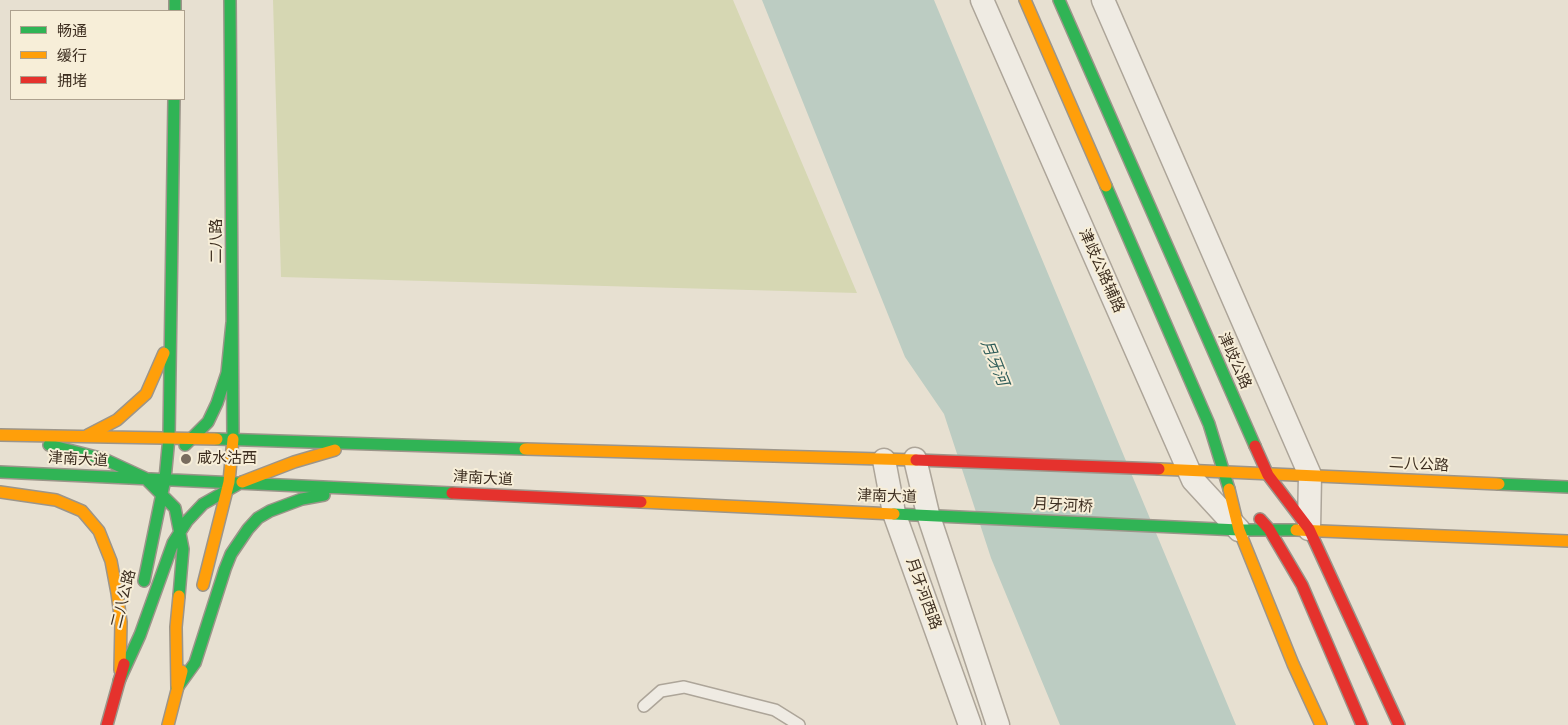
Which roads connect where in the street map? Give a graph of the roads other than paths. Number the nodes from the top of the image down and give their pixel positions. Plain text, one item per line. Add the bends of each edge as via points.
1 (230, 0) edge
2 (982, 0) edge
3 (1025, 0) edge
4 (1059, 0) edge
5 (1103, 0) edge
6 (174, 100) edge
7 (171, 322) junction
8 (232, 323) junction
9 (88, 435) junction
10 (6, 436) edge
11 (169, 437) junction
12 (195, 438) junction
13 (232, 438) junction
14 (372, 443) junction
15 (163, 459) junction
16 (915, 459) junction
17 (884, 460) junction
18 (143, 466) dead end
19 (129, 470) junction
20 (1225, 471) junction
21 (0, 472) edge
22 (1191, 475) junction
23 (1268, 475) junction
24 (1310, 475) junction
25 (102, 476) junction
26 (145, 478) junction
27 (165, 480) junction
28 (241, 482) junction
29 (228, 486) junction
30 (1568, 487) edge
31 (370, 488) junction
32 (0, 492) edge
33 (1230, 492) junction
34 (163, 494) junction
35 (894, 513) junction
36 (928, 514) junction
37 (964, 516) joint
38 (1247, 517) junction
39 (1310, 529) junction
40 (1270, 530) junction
41 (181, 531) junction
42 (1568, 541) edge
43 (201, 594) dead end
44 (189, 641) dead end
45 (119, 681) junction
46 (177, 688) junction
47 (644, 706) dead end
48 (107, 725) edge
49 (168, 725) edge
50 (799, 725) edge
51 (970, 725) edge
52 (998, 725) edge
53 (1321, 725) edge
54 (1362, 725) edge
55 (1399, 725) edge

1 - 8 main road, 二八路
2 - 22 street, 津歧公路辅路
3 - 20 main road via 1209,424
4 - 23 main road, 津歧公路
5 - 24 street
6 - 7 main road
7 - 9 main road via 164,354 146,394 116,420
7 - 11 main road
8 - 12 main road via 226,373 217,403
8 - 13 main road, 二八路
9 - 10 main road, 津南大道
9 - 11 main road, 津南大道
10 - 19 main road via 104,459
11 - 12 main road, 津南大道
11 - 15 main road
12 - 13 main road, 津南大道
12 - 15 main road
13 - 14 main road, 津南大道
13 - 29 main road, 二八路
14 - 17 main road, 津南大道
14 - 28 main road via 320,454
15 - 27 main road
16 - 17 main road, 津南大道
16 - 22 main road, 津南大道 via 1140,467
16 - 36 street, 月牙河西路
17 - 35 street, 月牙河西路
18 - 19 main road
19 - 25 main road
19 - 26 main road
20 - 22 main road
20 - 23 main road
20 - 33 main road
21 - 25 main road, 津南大道
22 - 33 main road
22 - 38 street, 津歧公路辅路
23 - 24 main road, 二八公路
23 - 39 main road, 津歧公路
24 - 30 main road, 二八公路
24 - 39 street
25 - 26 main road, 津南大道
26 - 27 main road, 津南大道
26 - 34 main road
27 - 29 main road, 津南大道
27 - 34 main road, 二八公路
28 - 29 main road, 津南大道
28 - 31 main road, 津南大道
29 - 41 main road via 203,504
29 - 43 main road
31 - 35 main road, 津南大道
31 - 46 main road via 302,499 258,518 231,554 195,662
32 - 45 main road via 56,500 82,511 99,531 111,561 121,622
33 - 38 main road
33 - 38 main road
34 - 41 main road via 175,508
34 - 45 main road, 二八公路
35 - 36 main road, 津南大道
35 - 51 street, 月牙河西路
36 - 37 main road, 津南大道
36 - 52 street, 月牙河西路
37 - 38 main road, 月牙河桥 via 1161,526
38 - 40 main road
38 - 40 main road
38 - 53 main road via 1293,664
39 - 40 main road
39 - 42 main road
39 - 55 main road, 津歧公路
40 - 54 main road via 1302,586
41 - 45 main road via 173,543
41 - 46 main road via 184,549 176,627
44 - 46 main road
45 - 48 main road, 二八公路
46 - 49 main road
47 - 50 lane via 660,691 684,687 775,710

